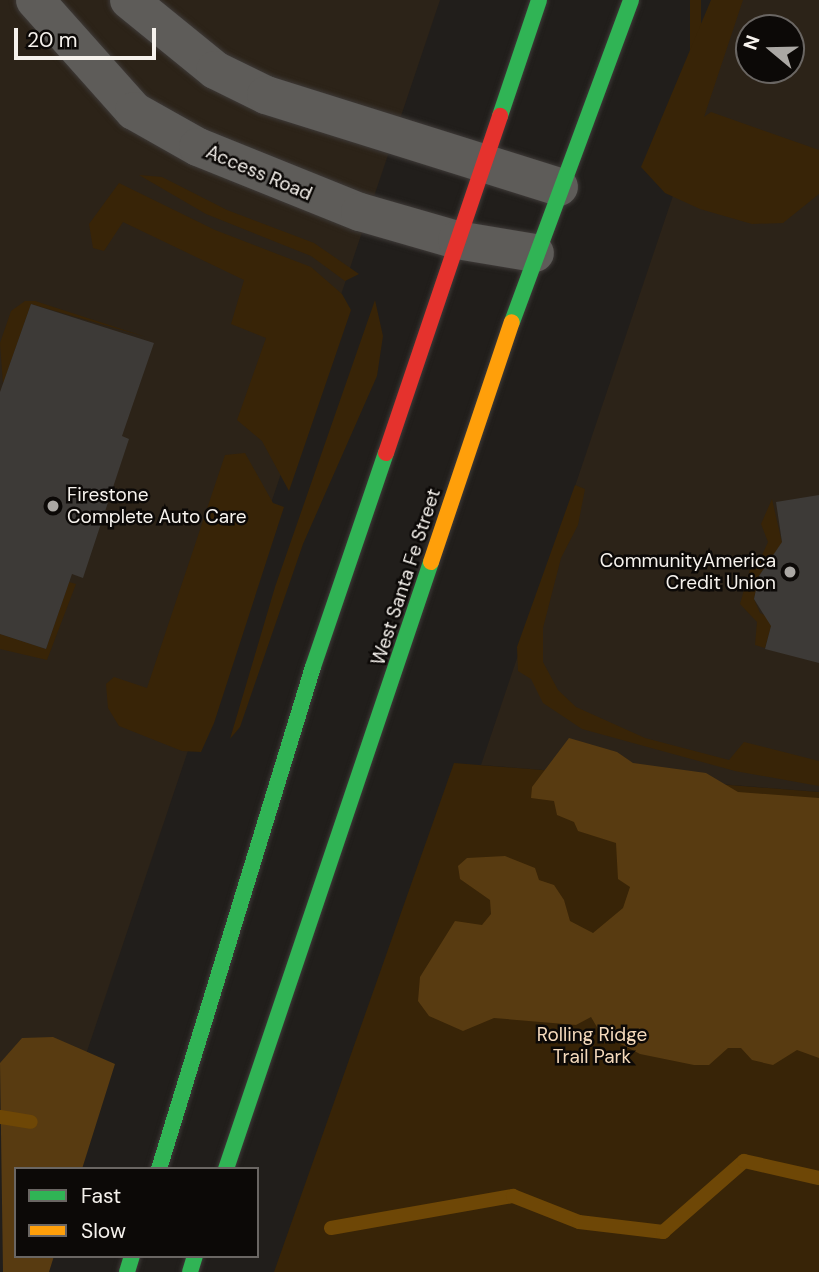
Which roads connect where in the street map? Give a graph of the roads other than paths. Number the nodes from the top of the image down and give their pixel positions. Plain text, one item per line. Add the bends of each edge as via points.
1 (35, 0) edge
2 (130, 0) edge
3 (539, 0) edge
4 (631, 0) edge
5 (484, 162) junction
6 (559, 187) junction
7 (457, 240) junction
8 (535, 253) junction
9 (160, 1167) edge
10 (227, 1167) edge

1 - 7 street, Access Road via 134,110 198,147 290,188
2 - 5 street via 215,70 266,95
3 - 5 street
4 - 6 street, West Santa Fe Street
5 - 6 street
5 - 7 street
6 - 8 street, West Santa Fe Street
7 - 8 street, Access Road
7 - 9 street via 313,667
8 - 10 street, West Santa Fe Street

